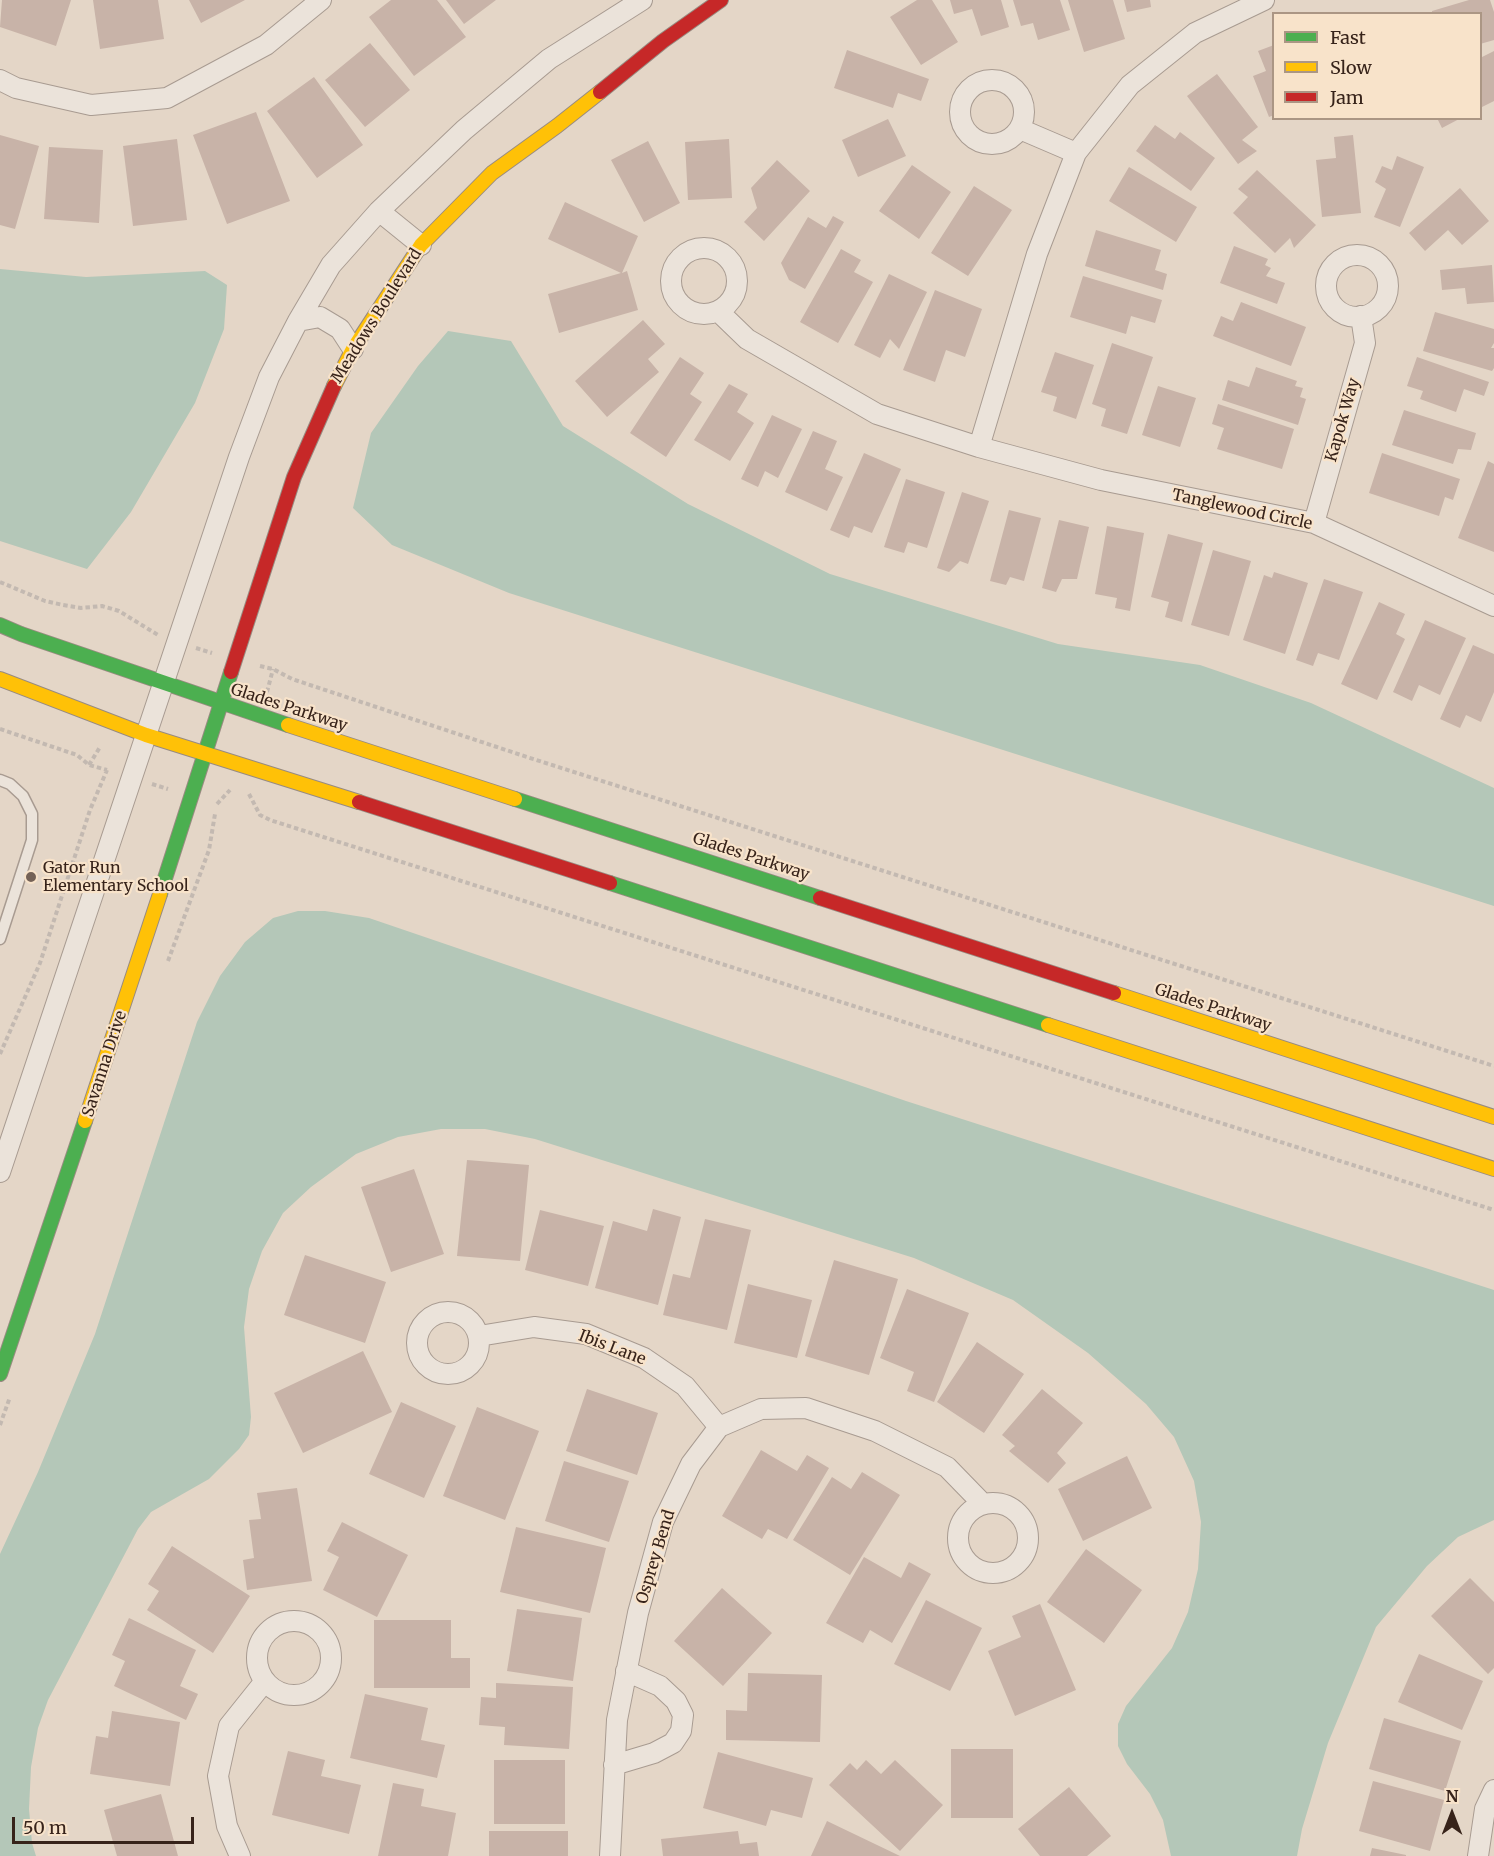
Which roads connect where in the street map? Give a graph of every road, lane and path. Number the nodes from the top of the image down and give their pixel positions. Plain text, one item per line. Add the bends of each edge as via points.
1 (321, 0) edge
2 (642, 0) edge
3 (721, 0) edge
4 (1264, 0) edge
5 (0, 80) edge
6 (1020, 129) dead end
7 (1076, 153) junction
8 (379, 210) junction
9 (421, 245) junction
10 (718, 311) dead end
11 (1361, 316) dead end
12 (298, 321) junction
13 (353, 349) junction
14 (979, 447) junction
15 (1314, 523) junction
16 (0, 582) edge
17 (1494, 606) edge
18 (0, 625) edge
19 (156, 634) dead end
20 (273, 669) dead end
21 (0, 679) edge
22 (163, 683) junction
23 (221, 703) junction
24 (0, 729) edge
25 (146, 735) junction
26 (205, 752) junction
27 (89, 765) dead end
28 (107, 770) dead end
29 (0, 780) edge
30 (240, 787) dead end
31 (245, 789) dead end
32 (217, 805) dead end
33 (0, 939) edge
34 (0, 1054) edge
35 (1494, 1066) edge
36 (1494, 1117) edge
37 (1494, 1169) edge
38 (0, 1172) edge
39 (1494, 1210) edge
40 (479, 1336) dead end
41 (2, 1368) edge
42 (719, 1427) junction
43 (983, 1504) dead end
44 (626, 1671) junction
45 (265, 1681) dead end
46 (614, 1765) junction
47 (1494, 1790) edge
48 (240, 1856) edge
49 (610, 1856) edge
50 (1478, 1856) edge

1 - 5 street via 266,45 167,98 91,105 16,88
2 - 8 street via 549,59 464,130
3 - 9 main road, Meadows Boulevard via 492,173
4 - 7 street via 1195,33 1130,85
6 - 7 street
7 - 14 street via 1037,254
8 - 9 street
8 - 12 street via 331,265
9 - 13 main road, Meadows Boulevard
10 - 14 street, Tanglewood Circle via 747,339 878,414
11 - 15 street, Kapok Way via 1365,343
12 - 13 street via 320,317 340,329
12 - 22 street via 265,387
13 - 23 main road, Meadows Boulevard via 294,477
14 - 15 street, Tanglewood Circle via 1101,480
15 - 17 street, Tanglewood Circle
16 - 19 path via 54,603 119,611
18 - 22 main road, Glades Parkway
20 - 35 path via 292,680 527,757
21 - 25 main road
22 - 23 main road, Glades Parkway
22 - 25 street
23 - 26 main road, Meadows Boulevard
23 - 36 main road, Glades Parkway
24 - 27 path via 77,755
25 - 26 main road
25 - 38 street
26 - 37 main road
26 - 41 main road, Savanna Drive
28 - 34 path via 40,963
29 - 33 lane via 23,796 32,814 32,840
30 - 32 path via 231,789
31 - 39 path via 260,815 270,820
40 - 42 street, Ibis Lane via 534,1327 586,1334 644,1358 686,1386
42 - 43 street, Osprey Bend via 761,1409 806,1408 875,1431 947,1467
42 - 44 street, Osprey Bend via 691,1464 663,1522
44 - 46 street, Osprey Bend via 616,1720
44 - 46 street via 660,1686 676,1701 682,1715 681,1731 673,1743 654,1753
45 - 48 street via 229,1726 218,1776 227,1826
46 - 49 street, Osprey Bend
47 - 50 street via 1485,1809

